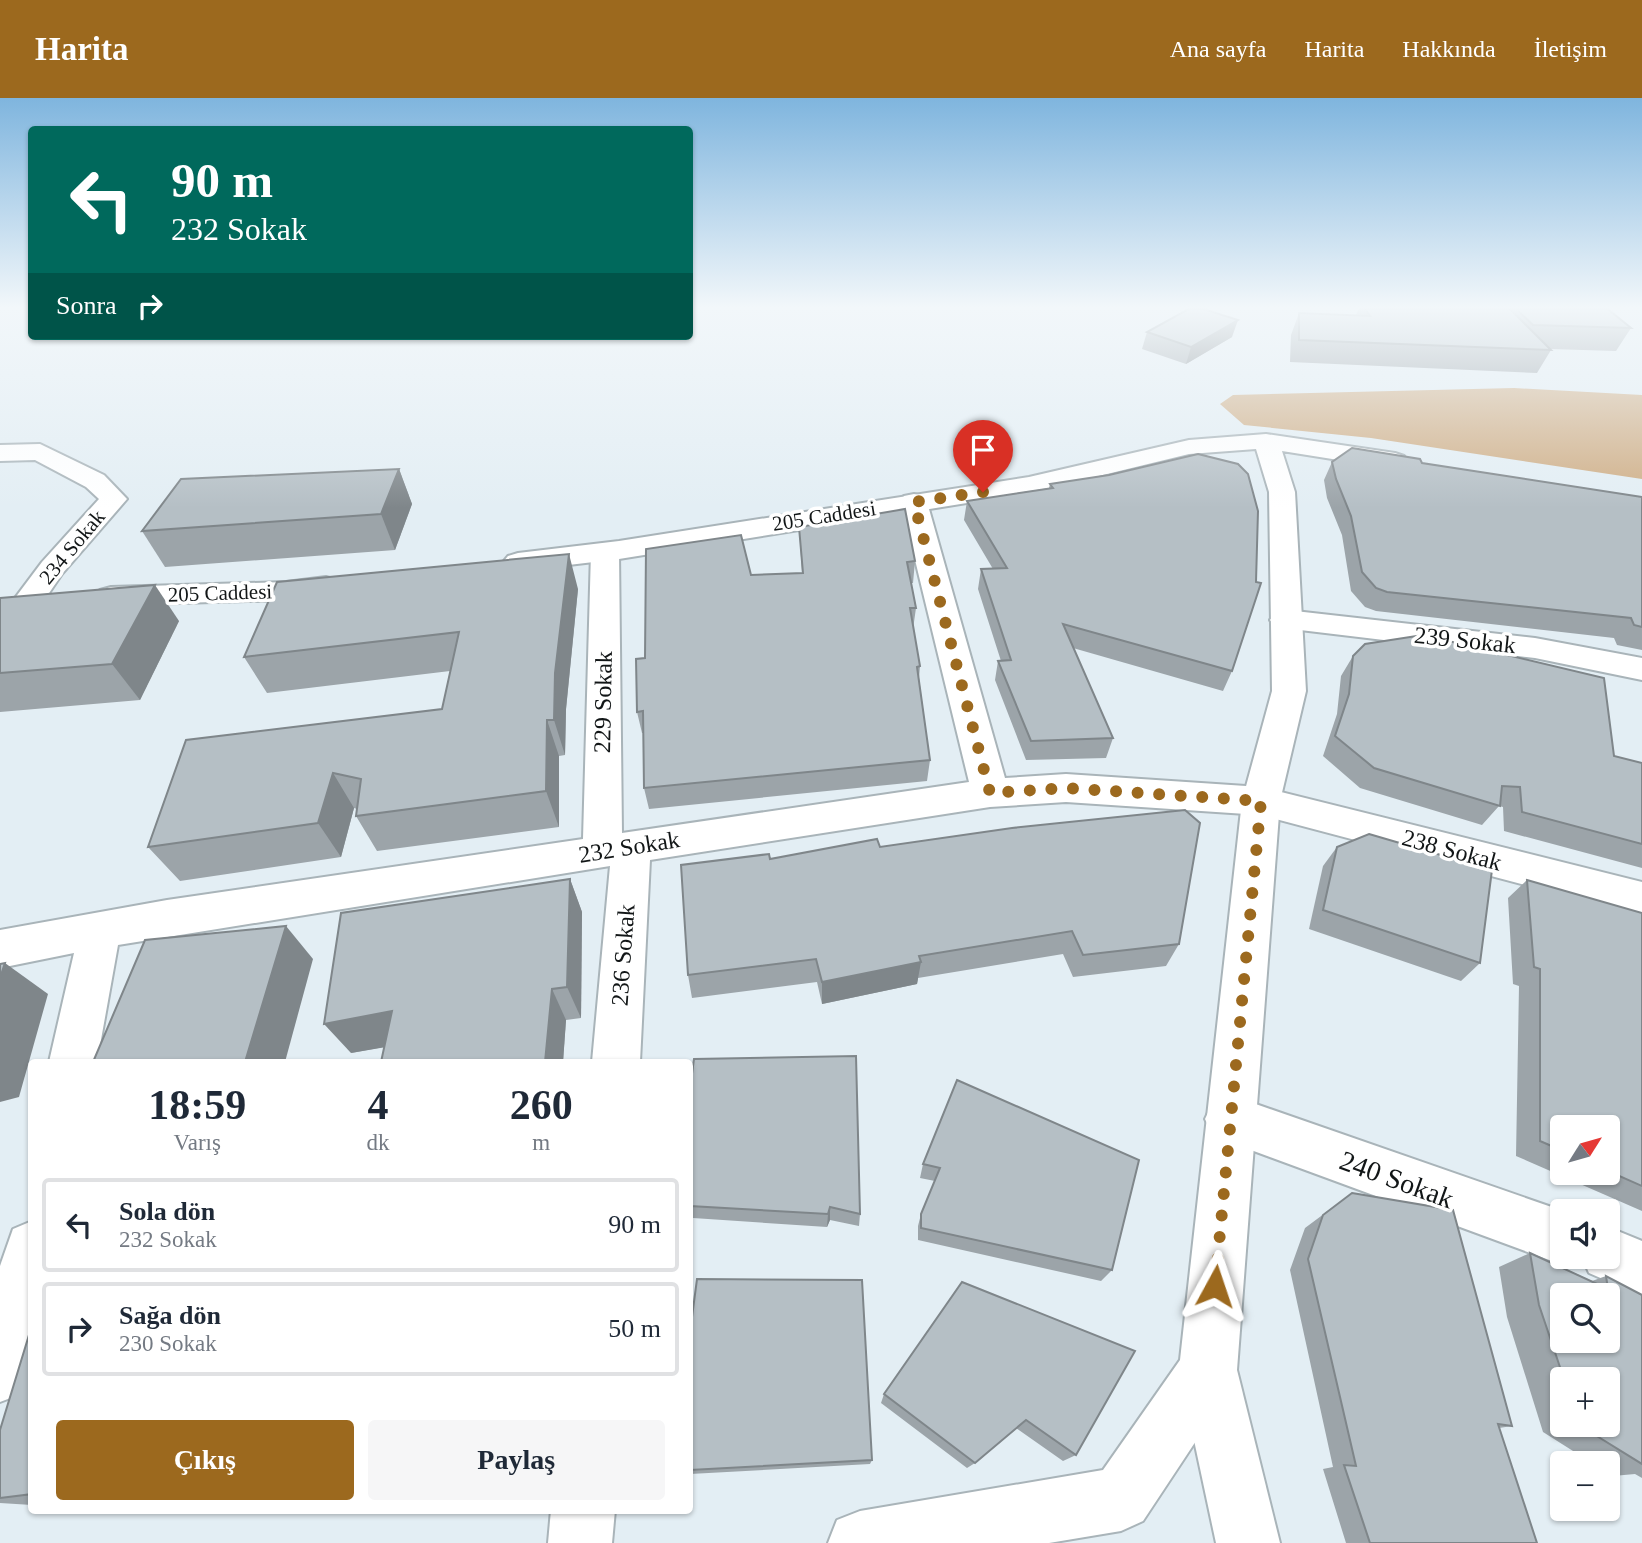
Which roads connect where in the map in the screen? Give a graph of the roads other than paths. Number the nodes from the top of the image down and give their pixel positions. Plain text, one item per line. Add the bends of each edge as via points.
1 (1266, 441) junction
2 (0, 453) edge
3 (1427, 465) edge
4 (914, 502) junction
5 (605, 552) junction
6 (494, 565) edge
7 (355, 582) edge
8 (30, 598) junction
9 (0, 599) edge
10 (1286, 620) junction
11 (1642, 669) edge
12 (990, 793) junction
13 (1261, 801) junction
14 (616, 849) junction
15 (1642, 900) edge
16 (100, 930) junction
17 (0, 949) edge
18 (73, 1059) edge
19 (616, 1059) edge
20 (1230, 1119) junction
21 (1550, 1233) edge
22 (1620, 1259) edge
23 (28, 1264) edge
24 (1642, 1269) edge
25 (1208, 1370) junction
26 (0, 1373) edge
27 (583, 1514) edge
28 (580, 1543) edge
29 (860, 1543) edge
30 (1248, 1543) edge

1 - 3 street, 205 Caddesi
1 - 4 street, 205 Caddesi via 1189,447 1029,485
1 - 10 street via 1282,492
2 - 8 street, 234 Sokak via 40,452 95,481 114,499
4 - 5 street, 205 Caddesi
4 - 12 street
5 - 6 street, 205 Caddesi
5 - 14 street, 229 Sokak
7 - 8 street, 205 Caddesi via 286,591
8 - 9 street, 205 Caddesi
10 - 11 street, 239 Sokak via 1535,648
10 - 13 street via 1289,691
12 - 13 street, 232 Sokak via 1066,788
12 - 14 street, 232 Sokak
13 - 15 street, 238 Sokak
13 - 20 street
14 - 16 street, 232 Sokak
14 - 19 street, 236 Sokak
16 - 17 street, 232 Sokak
16 - 18 street
20 - 21 street, 240 Sokak
20 - 25 street
22 - 24 street
23 - 26 street
25 - 29 street via 1121,1499
25 - 30 street
27 - 28 street

